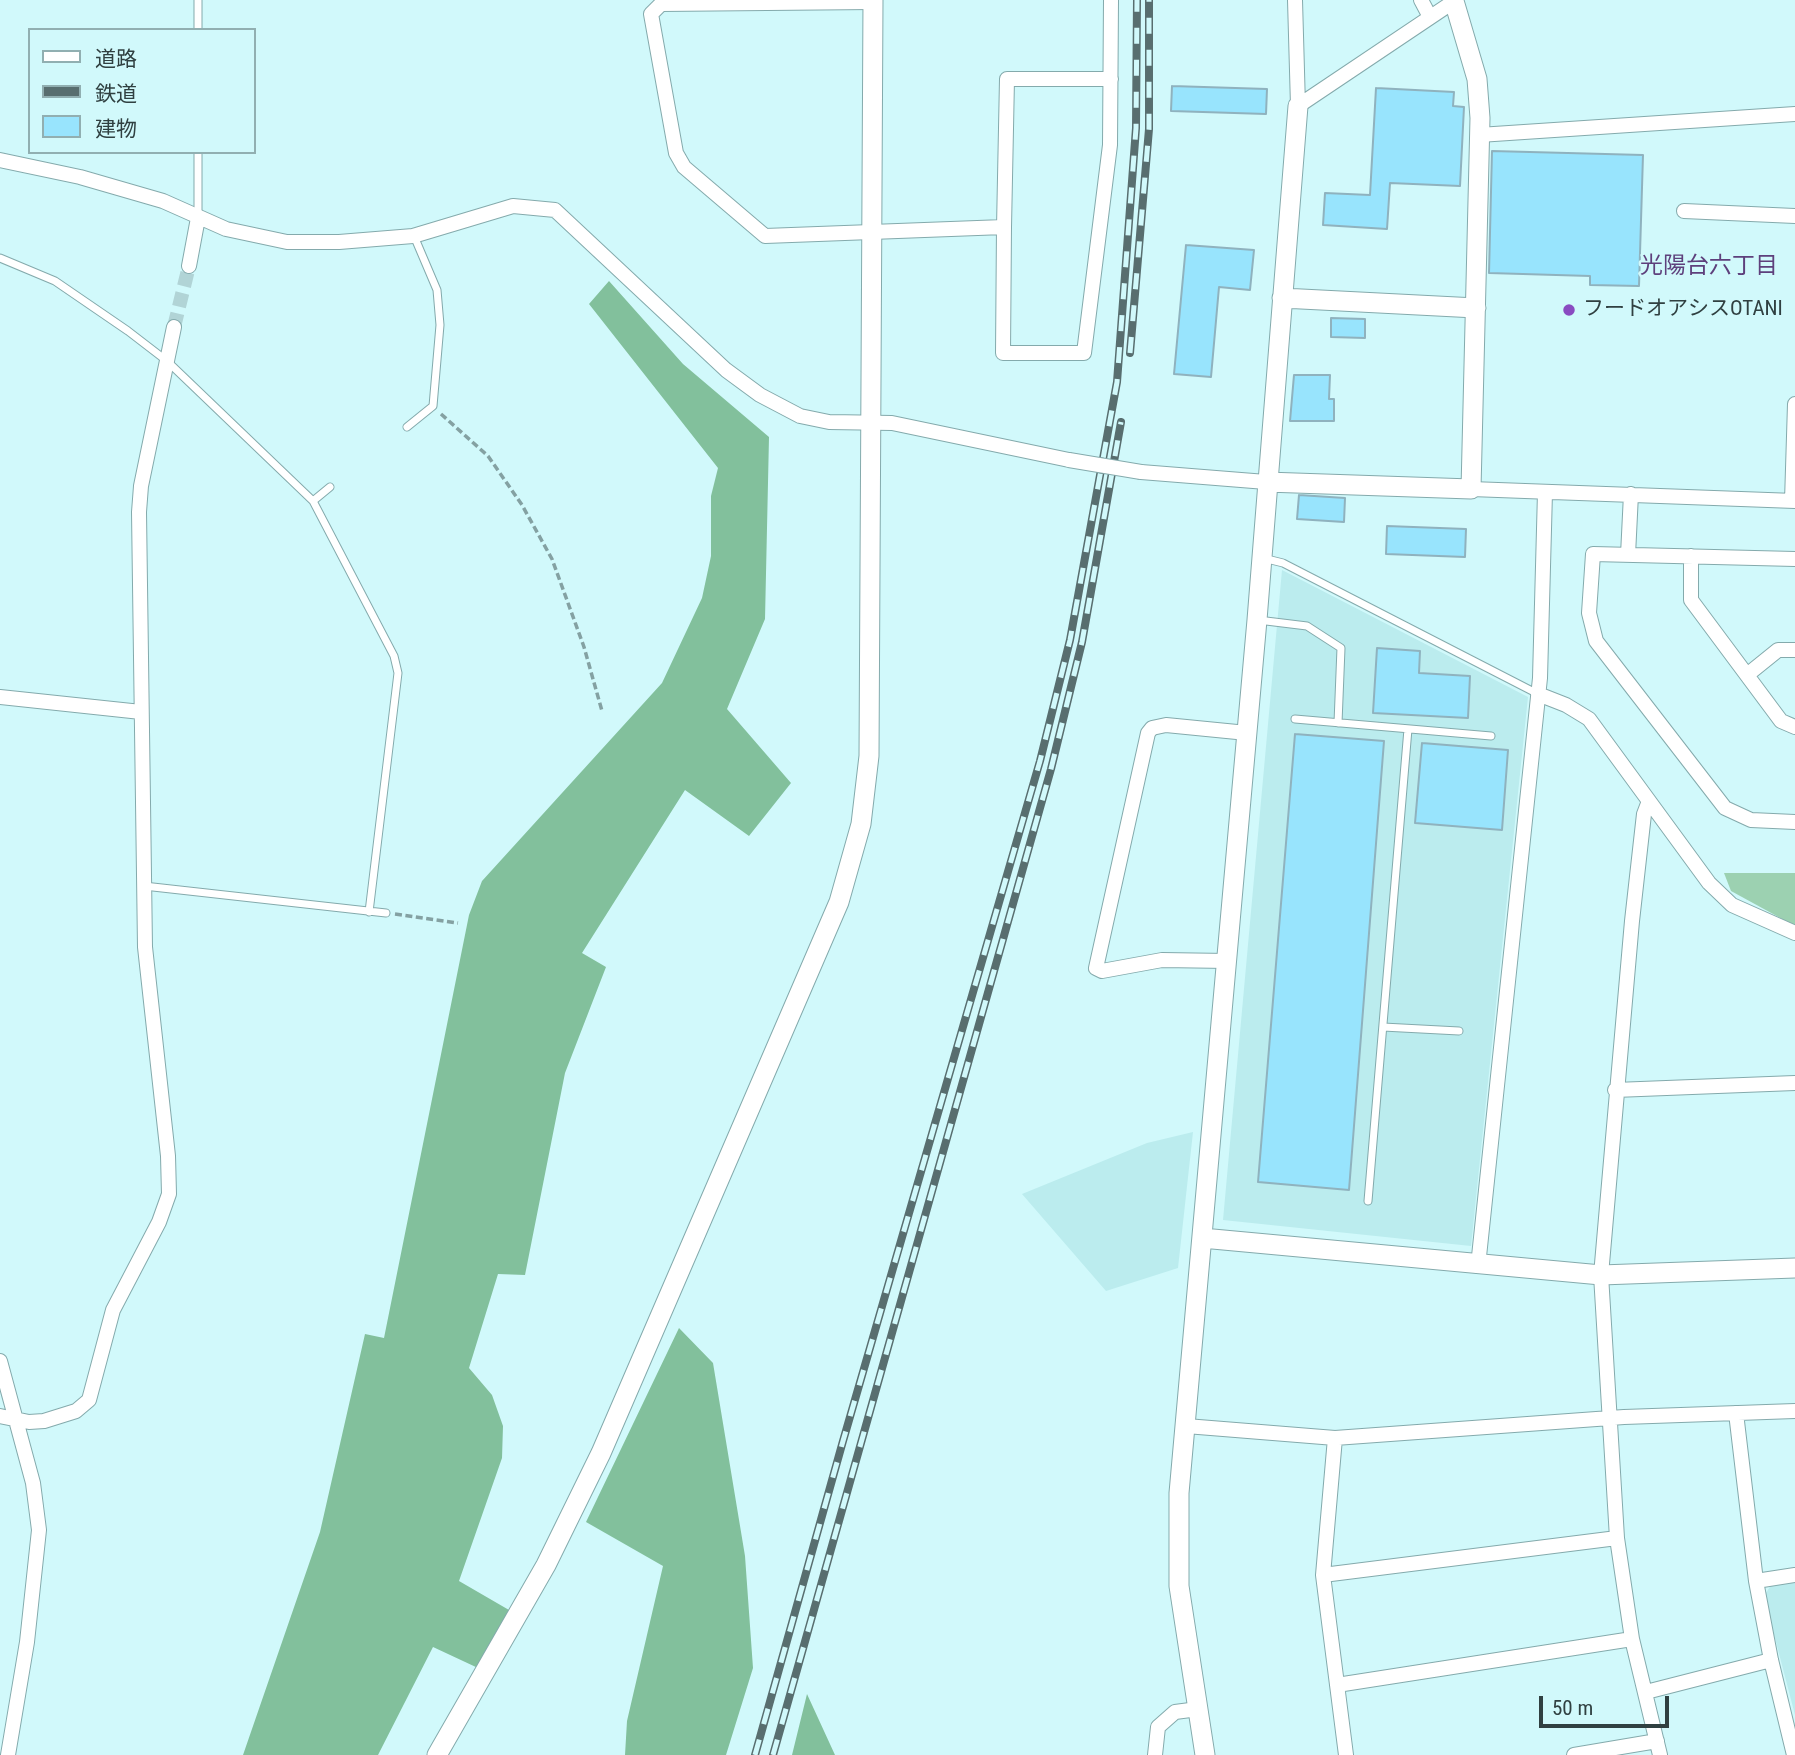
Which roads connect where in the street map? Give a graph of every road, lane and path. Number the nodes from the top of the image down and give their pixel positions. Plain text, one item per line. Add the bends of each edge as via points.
1 (198, 0) edge
2 (1111, 0) edge
3 (1295, 0) edge
4 (1421, 0) edge
5 (873, 1) edge
6 (1455, 1) edge
7 (755, 2) edge
8 (1430, 17) junction
9 (198, 28) edge
10 (1111, 79) junction
11 (1298, 106) junction
12 (1795, 114) edge
13 (1479, 135) junction
14 (198, 154) edge
15 (0, 160) edge
16 (1684, 211) dead end
17 (1795, 216) edge
18 (198, 218) junction
19 (1004, 228) junction
20 (873, 233) junction
21 (413, 236) junction
22 (0, 258) edge
23 (190, 266) tunnel mouth
24 (1282, 298) junction
25 (1476, 308) junction
26 (174, 327) tunnel mouth
27 (167, 361) junction
28 (1795, 404) edge
29 (433, 407) junction
30 (871, 422) junction
31 (407, 427) dead end
32 (1266, 482) junction
33 (330, 487) dead end
34 (1471, 489) junction
35 (1545, 492) junction
36 (1631, 495) junction
37 (313, 501) junction
38 (1793, 501) edge
39 (1628, 555) junction
40 (1692, 556) junction
41 (1260, 557) junction
42 (1795, 559) edge
43 (1257, 620) junction
44 (1795, 650) edge
45 (1747, 676) junction
46 (1538, 694) junction
47 (0, 697) edge
48 (602, 711) dead end
49 (141, 712) junction
50 (1295, 719) dead end
51 (1338, 723) junction
52 (1795, 727) edge
53 (1408, 729) junction
54 (1247, 733) junction
55 (1491, 736) dead end
56 (1649, 801) junction
57 (1795, 822) edge
58 (143, 886) junction
59 (369, 912) junction
60 (386, 913) joint
61 (458, 923) dead end
62 (1795, 933) edge
63 (1228, 961) junction
64 (1383, 1027) junction
65 (1459, 1031) dead end
66 (1795, 1083) edge
67 (1615, 1090) junction
68 (1368, 1201) dead end
69 (1202, 1238) junction
70 (1478, 1266) junction
71 (1795, 1268) edge
72 (1601, 1275) junction
73 (0, 1361) edge
74 (1795, 1411) edge
75 (1736, 1413) junction
76 (0, 1416) edge
77 (16, 1418) junction
78 (1608, 1419) junction
79 (1186, 1426) junction
80 (1335, 1438) junction
81 (1617, 1538) junction
82 (1323, 1575) junction
83 (1795, 1575) edge
84 (1756, 1581) junction
85 (1632, 1639) junction
86 (1771, 1660) junction
87 (1337, 1685) junction
88 (1646, 1692) junction
89 (1198, 1709) junction
90 (1794, 1747) edge
91 (1659, 1748) edge
92 (8, 1755) edge
93 (437, 1755) edge
94 (1156, 1755) edge
95 (1205, 1755) edge
96 (1346, 1755) edge
97 (1574, 1755) edge

1 - 9 lane
2 - 10 street
3 - 11 street
4 - 8 street
5 - 7 street
5 - 20 street
6 - 8 street
6 - 13 street via 1477,79
7 - 20 street via 662,4 651,14 676,153 684,167 765,236
8 - 11 street
10 - 19 street via 1007,79
10 - 19 street via 1110,145 1084,353 1003,353
11 - 24 street
12 - 13 street
13 - 25 street
14 - 18 lane
15 - 18 street via 80,177
16 - 17 street
18 - 21 street via 287,242
18 - 23 street
19 - 20 street
20 - 30 street
21 - 29 lane via 437,290 440,325
21 - 30 street via 513,206 555,210 726,370 760,395 800,416 828,422
22 - 27 lane via 55,281
24 - 25 street
24 - 32 street
25 - 34 street
26 - 27 street
27 - 37 lane
27 - 49 street via 141,486
28 - 38 street
29 - 31 lane
29 - 48 path via 488,456 552,559
30 - 32 street, bridge via 1141,472
30 - 93 street via 869,756 861,824 839,902 601,1453 546,1565
32 - 34 street
32 - 41 street
33 - 37 lane
34 - 35 street
35 - 36 street
35 - 46 street
36 - 38 street
36 - 39 street
37 - 59 lane via 389,644 398,673
39 - 40 street
39 - 57 street via 1593,554 1588,613 1596,641 1724,808 1751,820
40 - 42 street
40 - 45 street via 1691,600
41 - 43 street
41 - 46 lane via 1283,563
43 - 51 lane via 1307,626 1342,648
43 - 54 street
44 - 45 street via 1778,650
45 - 52 street via 1781,721
46 - 56 street via 1589,719
46 - 70 street
47 - 49 street
49 - 58 street
50 - 51 lane
51 - 53 lane
53 - 55 lane
53 - 64 lane
54 - 63 street
54 - 63 street via 1166,725 1148,733 1096,968 1102,971 1162,960
56 - 62 street via 1709,883 1732,905
56 - 67 street
58 - 59 lane
58 - 77 street via 169,1194 113,1310 89,1400 76,1411 44,1421
59 - 60 lane
60 - 61 path
63 - 69 street
64 - 65 lane
64 - 68 lane
66 - 67 street
67 - 72 street
69 - 70 street
69 - 79 street
70 - 72 street
71 - 72 street
72 - 78 street
73 - 77 street
74 - 75 street
75 - 78 street
75 - 84 street
76 - 77 street
77 - 92 street via 33,1483 39,1530
78 - 80 street
78 - 81 street
79 - 80 street
79 - 89 street via 1177,1546
80 - 82 street
81 - 82 street
81 - 85 street
82 - 87 street
83 - 84 street
84 - 86 street
85 - 87 street
85 - 88 street
86 - 88 street
86 - 90 street
87 - 96 street
88 - 91 street
89 - 94 street via 1175,1712 1158,1727
89 - 95 street
91 - 97 street

